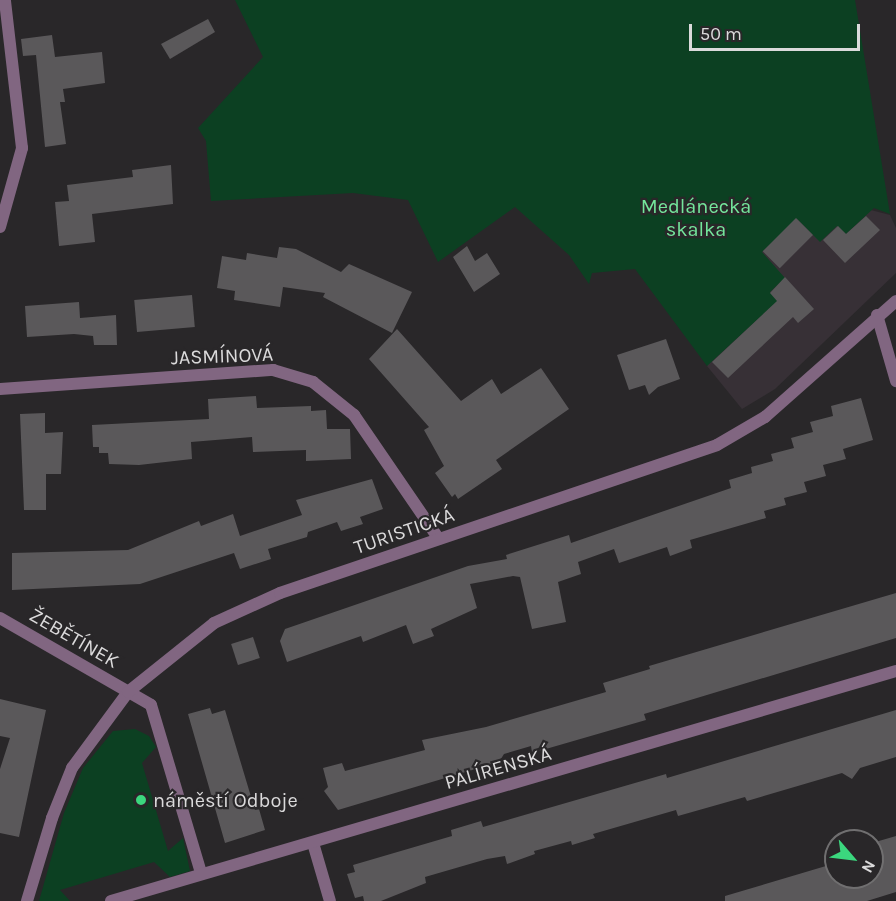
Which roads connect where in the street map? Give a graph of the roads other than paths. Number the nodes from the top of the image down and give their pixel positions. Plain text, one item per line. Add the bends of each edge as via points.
1 (5, 0) edge
2 (0, 227) edge
3 (896, 300) edge
4 (877, 315) junction
5 (896, 381) edge
6 (0, 389) edge
7 (439, 539) junction
8 (0, 618) edge
9 (896, 671) edge
10 (128, 692) junction
11 (313, 843) junction
12 (201, 873) junction
13 (27, 901) edge
14 (111, 901) edge
15 (330, 901) edge

1 - 2 street via 22,148
3 - 4 street, TURISTICKÁ
4 - 5 street
4 - 7 street, TURISTICKÁ via 765,417 717,445
6 - 7 street, JASMÍNOVÁ via 273,370 313,382 354,415
7 - 10 street, TURISTICKÁ via 280,593 214,623
8 - 10 street, ŽEBĚTÍNEK
9 - 11 street, PALÍRENSKÁ
10 - 12 street via 151,705
10 - 13 street, TURISTICKÁ via 72,768
11 - 12 street, PALÍRENSKÁ
11 - 15 street
12 - 14 street, PALÍRENSKÁ

